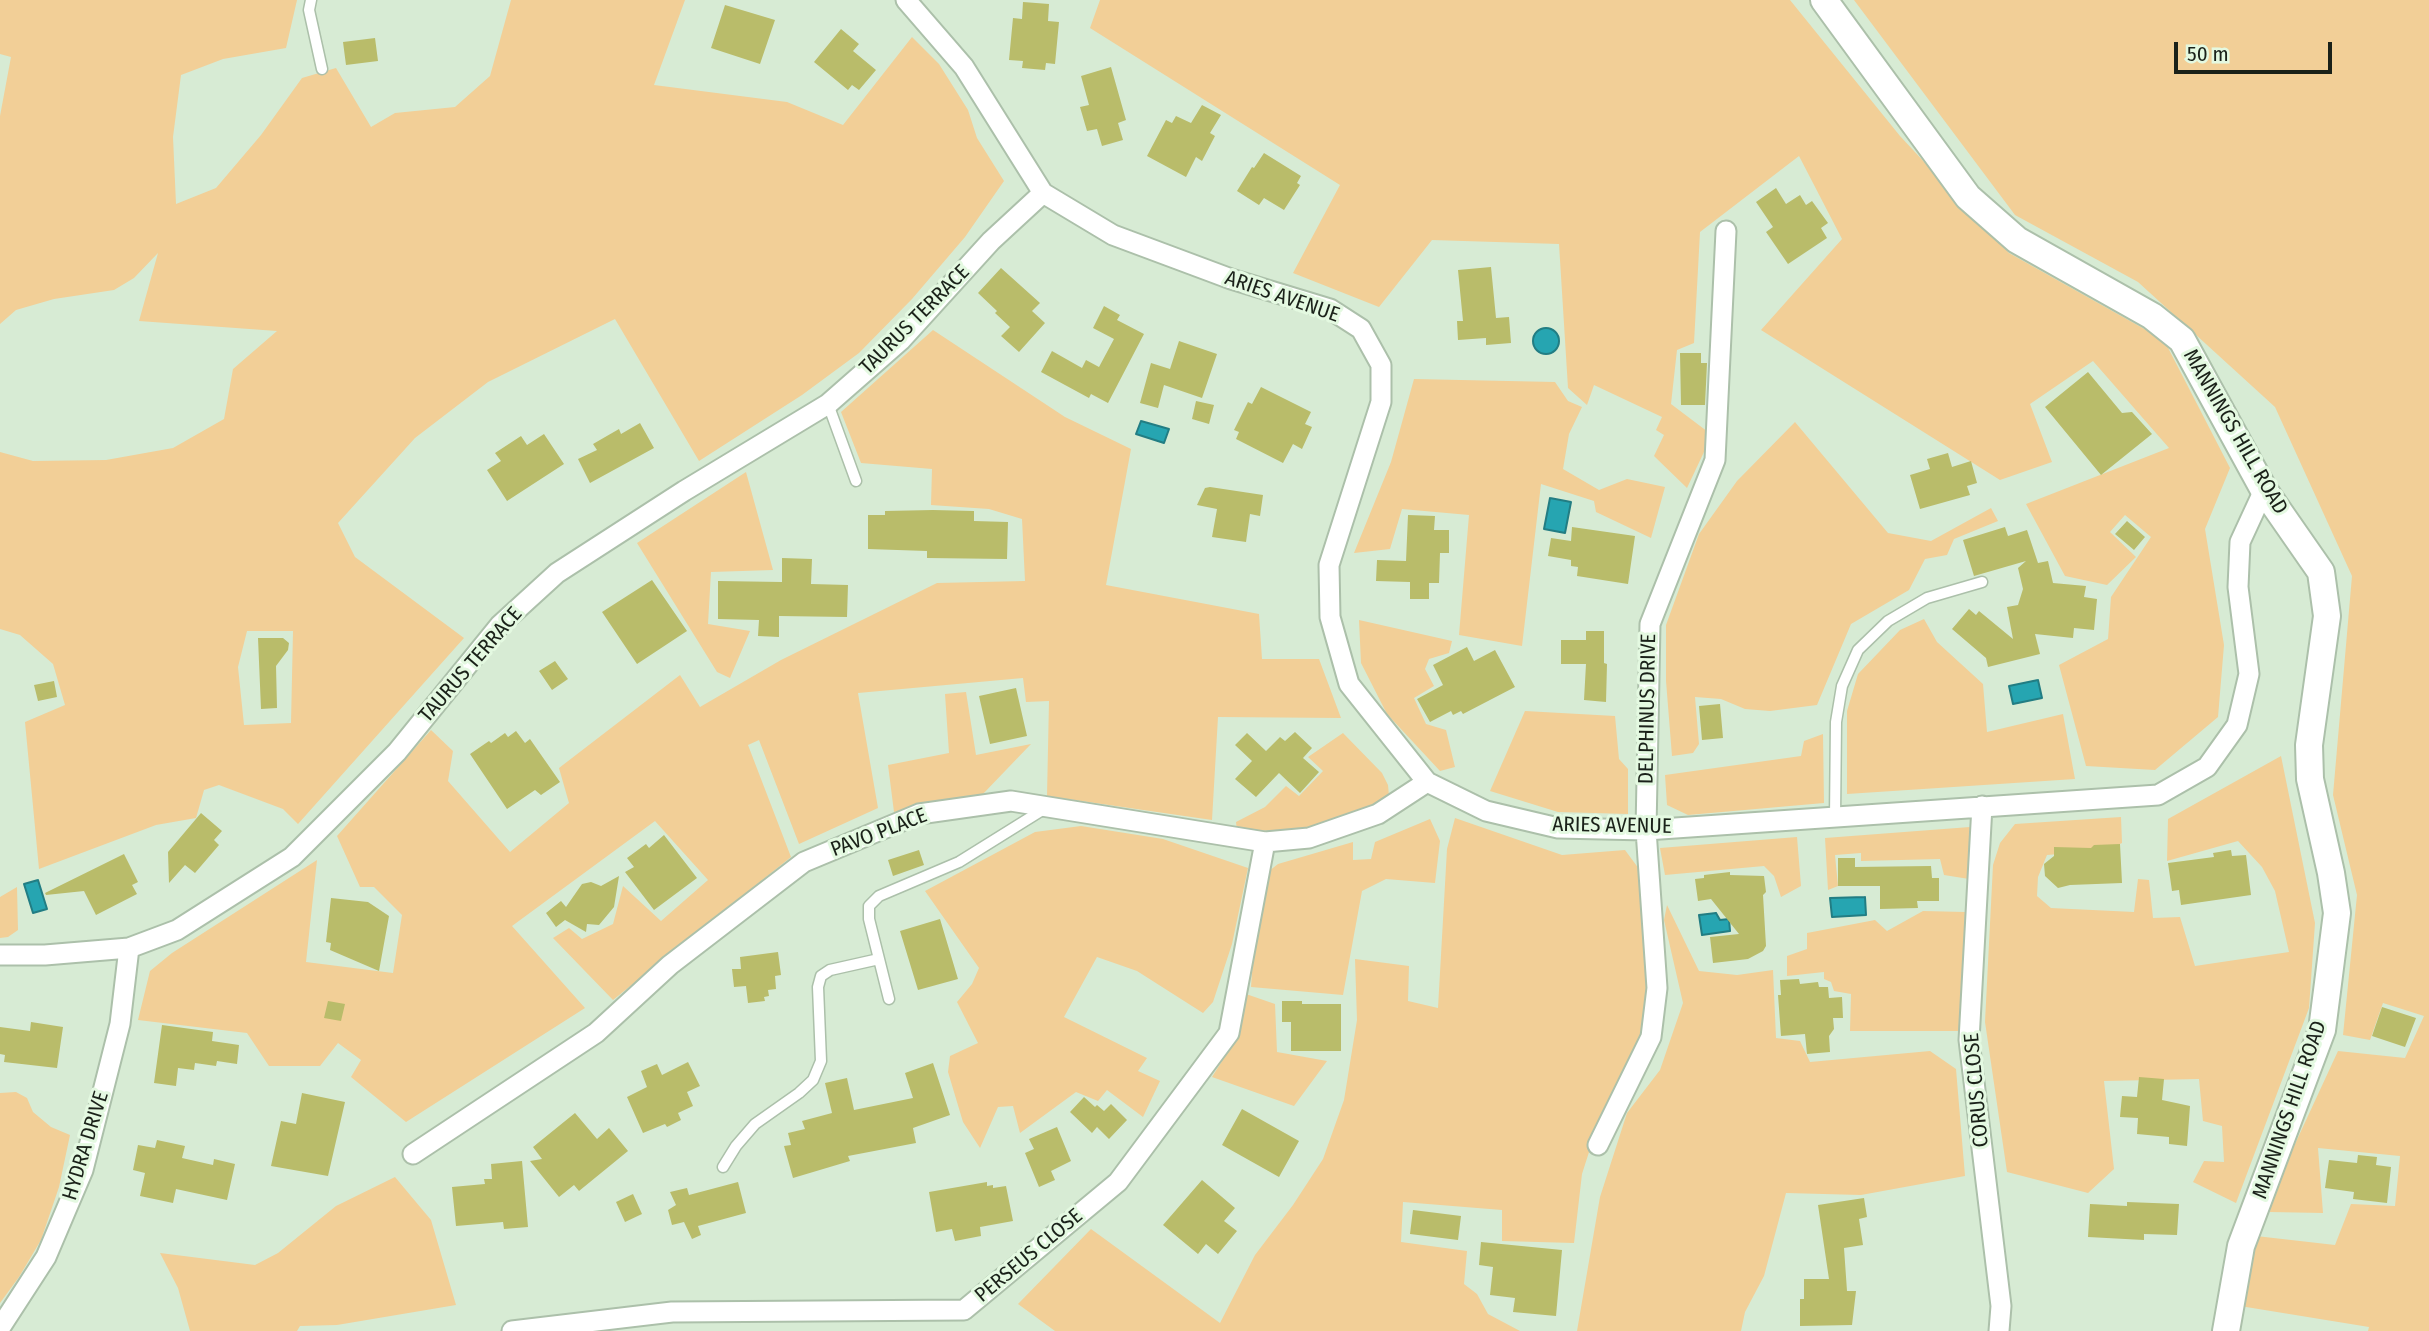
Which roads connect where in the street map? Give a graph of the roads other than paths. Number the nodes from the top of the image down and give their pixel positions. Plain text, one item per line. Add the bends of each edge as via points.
1 (311, 0) edge
2 (906, 0) edge
3 (1824, 0) edge
4 (322, 69) dead end
5 (1043, 193) junction
6 (1726, 231) dead end
7 (828, 404) junction
8 (856, 481) dead end
9 (2264, 490) junction
10 (1982, 582) dead end
11 (1427, 782) junction
12 (1983, 806) junction
13 (1047, 807) junction
14 (1835, 817) junction
15 (1646, 830) junction
16 (1265, 842) junction
17 (129, 948) junction
18 (0, 955) edge
19 (879, 959) junction
20 (889, 999) dead end
21 (1598, 1145) dead end
22 (413, 1154) dead end
23 (723, 1167) dead end
24 (0, 1328) edge
25 (512, 1331) edge
26 (1999, 1331) edge
27 (2226, 1331) edge

1 - 4 lane via 309,10
2 - 5 street, ARIES AVENUE via 964,67
3 - 9 main road, MANNINGS HILL ROAD via 1968,197 2017,240 2152,316 2182,340
5 - 7 street, TAURUS TERRACE via 901,340
5 - 11 street, ARIES AVENUE via 1113,235 1231,279 1330,309 1362,328 1381,365 1381,402 1329,565 1330,617 1349,684
6 - 15 street, DELPHINUS DRIVE via 1714,460 1650,624
7 - 8 lane
7 - 17 street, TAURUS TERRACE via 557,573 500,625 397,752 292,858 177,930
9 - 12 street, ARIES AVENUE via 2240,542 2238,587 2249,674 2237,725 2207,767 2158,795
9 - 27 main road, MANNINGS HILL ROAD via 2321,572 2327,616 2309,745 2310,779 2337,913 2322,1030 2241,1246
10 - 14 lane via 1927,598 1888,621 1858,650 1842,687 1836,722
11 - 15 street, ARIES AVENUE via 1486,811 1558,828
11 - 16 street, PAVO PLACE via 1378,814 1309,838
12 - 14 street, ARIES AVENUE
12 - 26 street, CORUS CLOSE via 1969,1040 2001,1306
13 - 16 street, PAVO PLACE
13 - 19 lane via 960,862 879,896 870,906 869,919
13 - 22 street, PAVO PLACE via 1011,801 919,814 804,862 670,965 596,1033
14 - 15 street, ARIES AVENUE
15 - 21 street, DELPHINUS DRIVE via 1657,988 1651,1037
16 - 25 street, PERSEUS CLOSE via 1229,1033 1118,1182 964,1310 672,1312
17 - 18 street, TAURUS TERRACE
17 - 24 street, HYDRA DRIVE via 120,1024 83,1170 46,1257
19 - 20 lane
19 - 23 lane via 821,976 821,1061 813,1080 755,1124

